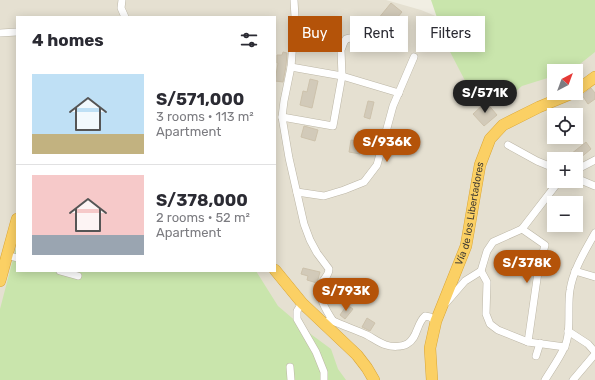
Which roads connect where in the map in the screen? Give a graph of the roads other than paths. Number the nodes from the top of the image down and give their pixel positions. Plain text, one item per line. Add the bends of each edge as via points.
1 (122, 0) edge
2 (294, 0) edge
3 (125, 16) edge
4 (16, 32) edge
5 (0, 33) edge
6 (350, 39) edge
7 (414, 57) dead end
8 (291, 67) junction
9 (342, 76) junction
10 (595, 77) edge
11 (583, 86) edge
12 (398, 93) junction
13 (557, 100) edge
14 (282, 117) junction
15 (508, 146) dead end
16 (595, 160) edge
17 (547, 165) edge
18 (583, 166) edge
19 (583, 181) edge
20 (595, 186) edge
21 (554, 188) edge
22 (297, 192) junction
23 (16, 227) edge
24 (522, 229) junction
25 (595, 233) edge
26 (12, 257) edge
27 (276, 271) edge
28 (481, 271) junction
29 (575, 271) junction
30 (64, 272) edge
31 (78, 276) dead end
32 (595, 277) edge
33 (0, 281) edge
34 (302, 303) junction
35 (442, 307) junction
36 (320, 321) junction
37 (332, 321) junction
38 (436, 321) junction
39 (568, 331) junction
40 (528, 342) junction
41 (540, 343) junction
42 (565, 347) junction
43 (595, 353) edge
44 (536, 356) dead end
45 (290, 367) dead end
46 (291, 380) edge
47 (324, 380) edge
48 (374, 380) edge
49 (432, 380) edge
50 (545, 380) edge
51 (573, 380) edge

1 - 3 street via 121,8
2 - 8 street
4 - 5 street
6 - 9 street via 346,39 341,50
7 - 12 street
8 - 9 street
8 - 14 street
9 - 12 street
9 - 14 street via 332,126
10 - 11 highway
12 - 22 street via 377,165 364,182 324,196
13 - 35 highway, Vía de los Libertadores via 503,125 490,139 480,165 466,246
14 - 22 street
15 - 17 street
16 - 18 street
19 - 20 street
21 - 24 street
22 - 37 street via 310,240 329,269 329,274 319,290
23 - 26 highway
24 - 28 street via 493,242 487,251
24 - 40 street via 545,245 538,272
25 - 29 street
26 - 33 highway
27 - 34 highway
28 - 35 street via 466,281
28 - 40 street via 487,282 486,314 490,324
29 - 32 street
29 - 39 street via 570,290
30 - 31 street
34 - 36 highway
34 - 47 street via 297,311 297,319 316,352 324,372
35 - 38 highway, Vía de los Libertadores
36 - 37 street
36 - 48 highway via 357,355
37 - 38 street via 386,345 394,346 407,344 415,337 421,319 425,316
38 - 49 highway, Vía de los Libertadores via 430,348
39 - 42 street
39 - 43 street via 588,344
40 - 41 street
41 - 42 street
41 - 44 street
42 - 50 street
43 - 51 street
45 - 46 street

